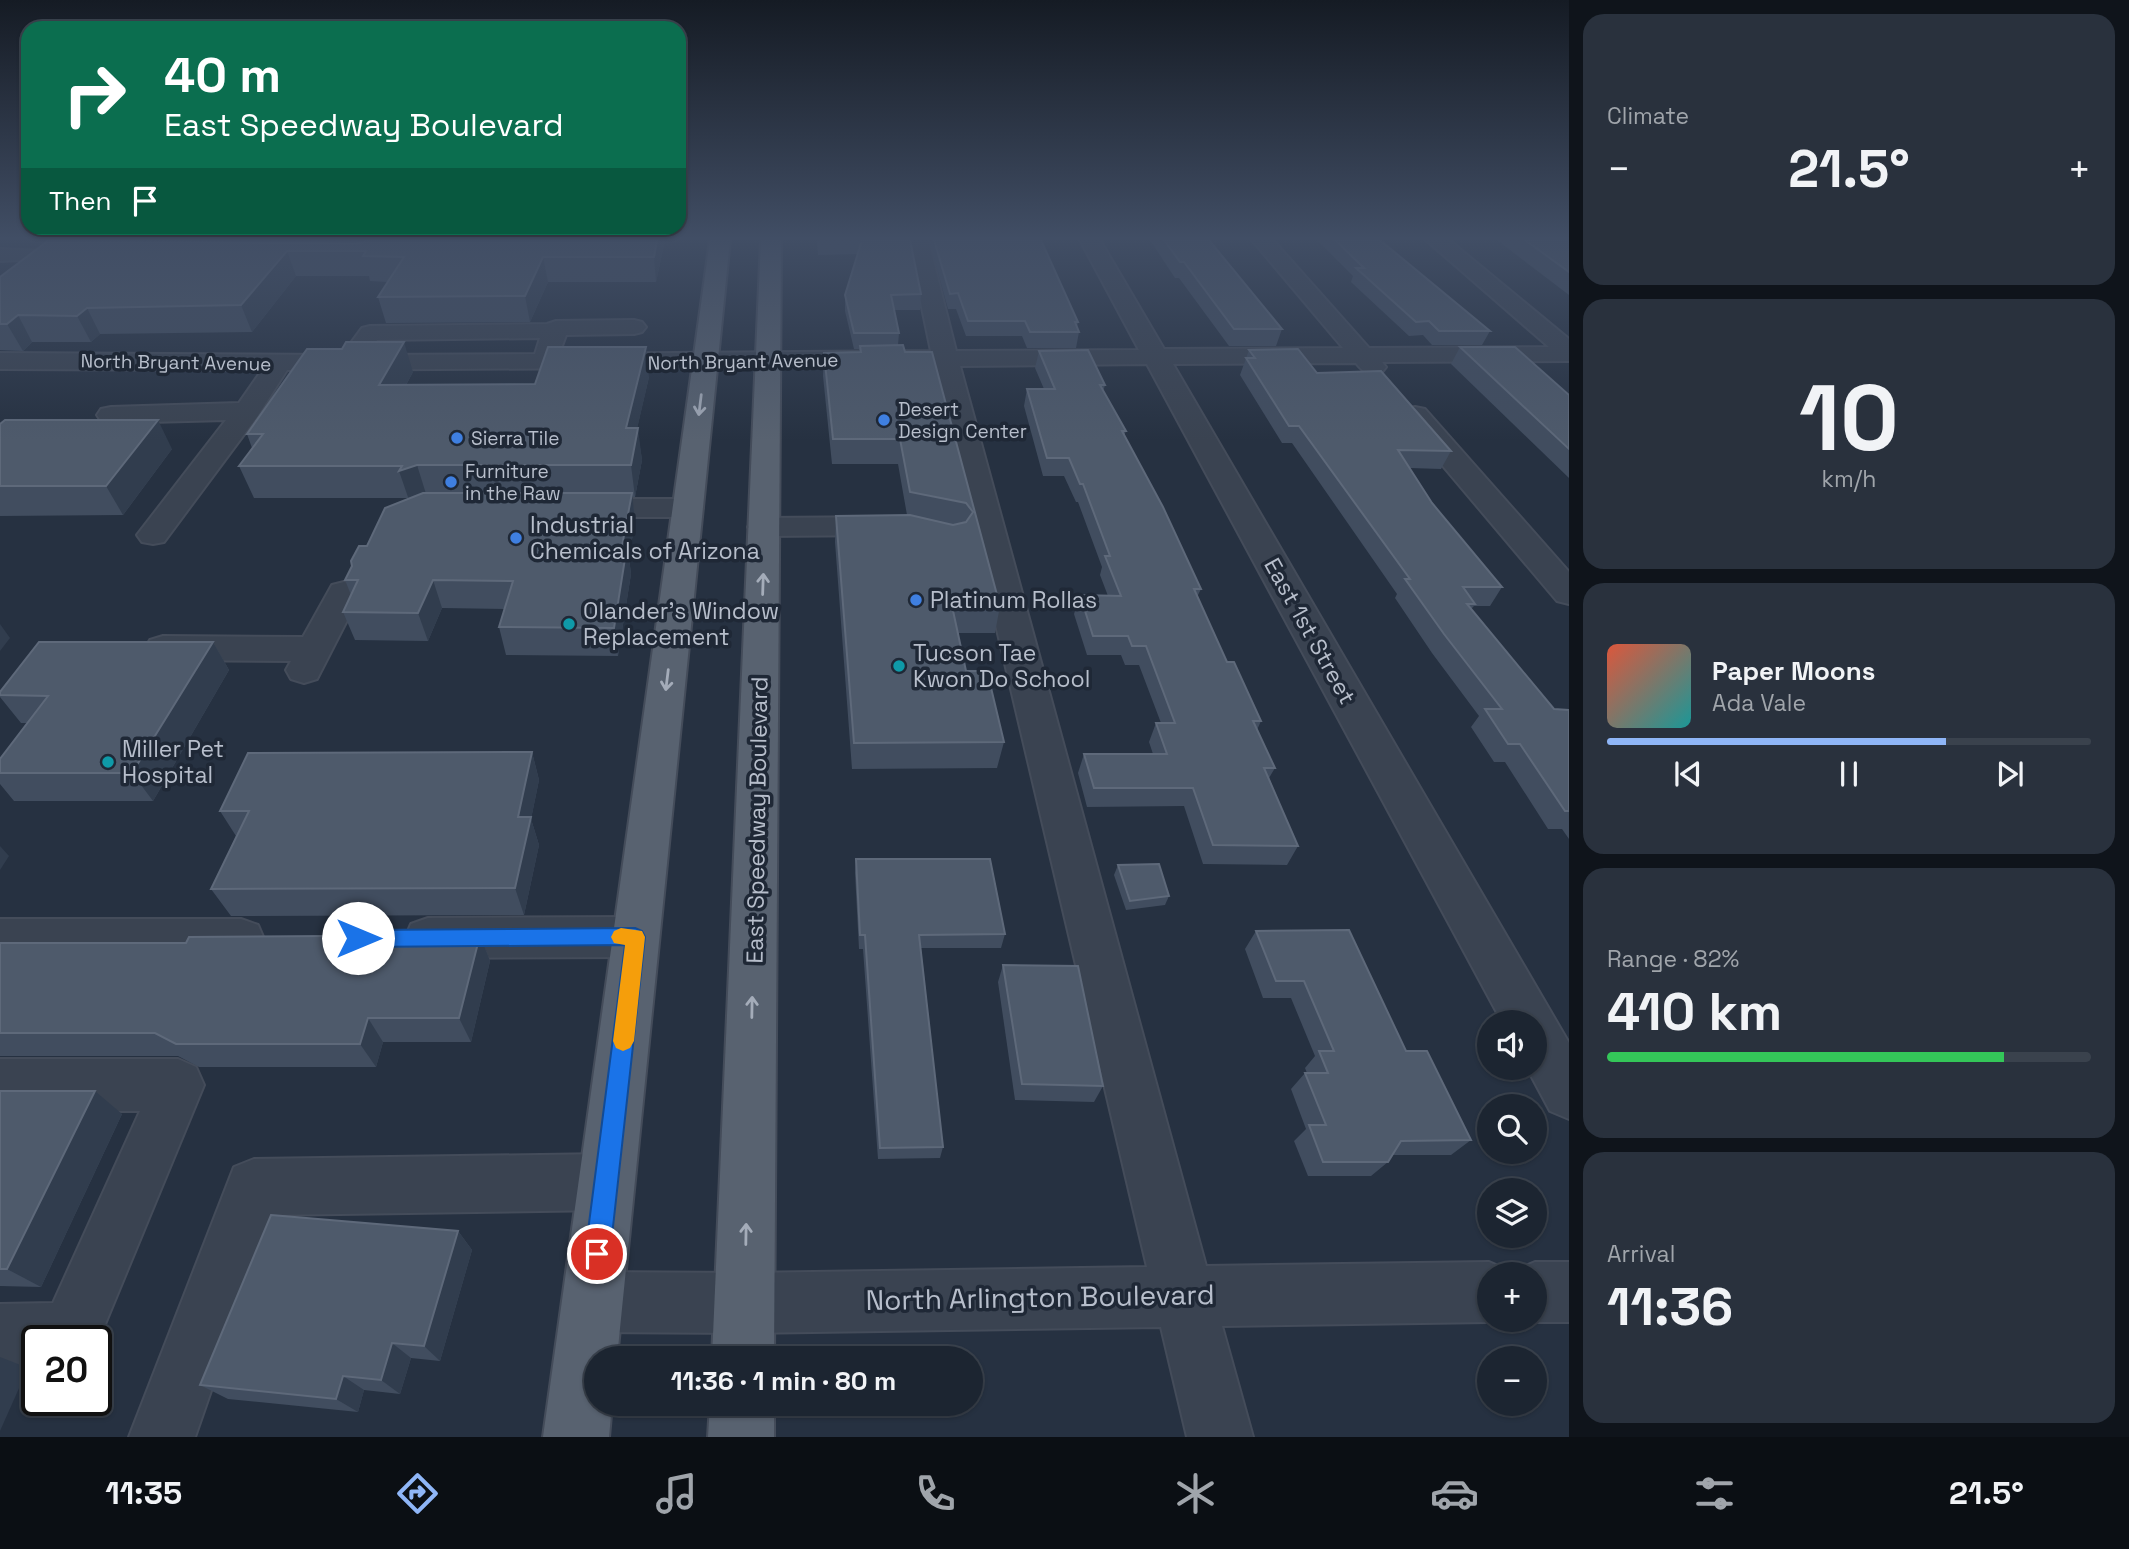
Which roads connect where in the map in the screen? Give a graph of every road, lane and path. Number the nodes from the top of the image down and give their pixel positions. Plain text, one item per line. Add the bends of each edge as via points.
1 (712, 307) edge
2 (770, 307) edge
3 (933, 307) edge
4 (1128, 307) edge
5 (1321, 307) edge
6 (1515, 307) edge
7 (634, 327) dead end
8 (555, 331) junction
9 (1569, 353) edge
10 (1363, 355) junction
11 (1155, 356) junction
12 (944, 358) junction
13 (0, 361) edge
14 (769, 361) junction
15 (544, 362) junction
16 (706, 362) junction
17 (279, 363) junction
18 (349, 363) junction
19 (247, 411) junction
20 (111, 415) dead end
21 (688, 508) junction
22 (550, 509) edge
23 (764, 527) junction
24 (915, 531) edge
25 (153, 535) dead end
26 (344, 593) edge
27 (1569, 593) edge
28 (137, 648) edge
29 (635, 937) junction
30 (385, 938) edge
31 (276, 939) edge
32 (0, 940) edge
33 (1522, 1010) edge
34 (1547, 1054) edge
35 (0, 1085) edge
36 (1569, 1093) edge
37 (606, 1182) junction
38 (1477, 1292) edge
39 (1547, 1292) edge
40 (1569, 1292) edge
41 (1185, 1295) junction
42 (592, 1301) junction
43 (744, 1330) edge
44 (0, 1335) edge
45 (742, 1416) edge
46 (162, 1437) edge
47 (576, 1437) edge
48 (741, 1437) edge
49 (1220, 1437) edge

1 - 16 main road
2 - 14 main road, East Speedway Boulevard
3 - 12 street
4 - 11 street, East 1st Street
5 - 10 street
6 - 9 street
7 - 8 street
8 - 15 street
8 - 18 street via 370,332
9 - 10 street, North Bryant Avenue
10 - 11 street, North Bryant Avenue
10 - 27 street
11 - 12 street, North Bryant Avenue
11 - 33 street, East 1st Street
12 - 14 street, North Bryant Avenue
12 - 41 street
13 - 17 street, North Bryant Avenue
14 - 16 street, North Bryant Avenue
14 - 23 main road, East Speedway Boulevard
15 - 16 street, North Bryant Avenue
15 - 18 street, North Bryant Avenue
16 -> 21 main road
17 - 18 street, North Bryant Avenue
17 - 19 street
19 - 20 street
19 - 25 street
21 - 22 street
21 -> 29 main road
23 - 24 street via 892,526
43 -> 23 main road, East Speedway Boulevard
26 - 28 street via 309,660
29 - 30 street
29 - 37 main road
31 - 32 street
34 - 36 street
35 - 44 street via 178,1085 71,1333
37 - 42 main road
37 - 46 street via 254,1187
38 - 41 street, North Arlington Boulevard
39 - 40 street
41 - 43 street, North Arlington Boulevard
41 - 49 street
42 - 43 street, North Arlington Boulevard
42 - 47 main road
45 - 48 main road

